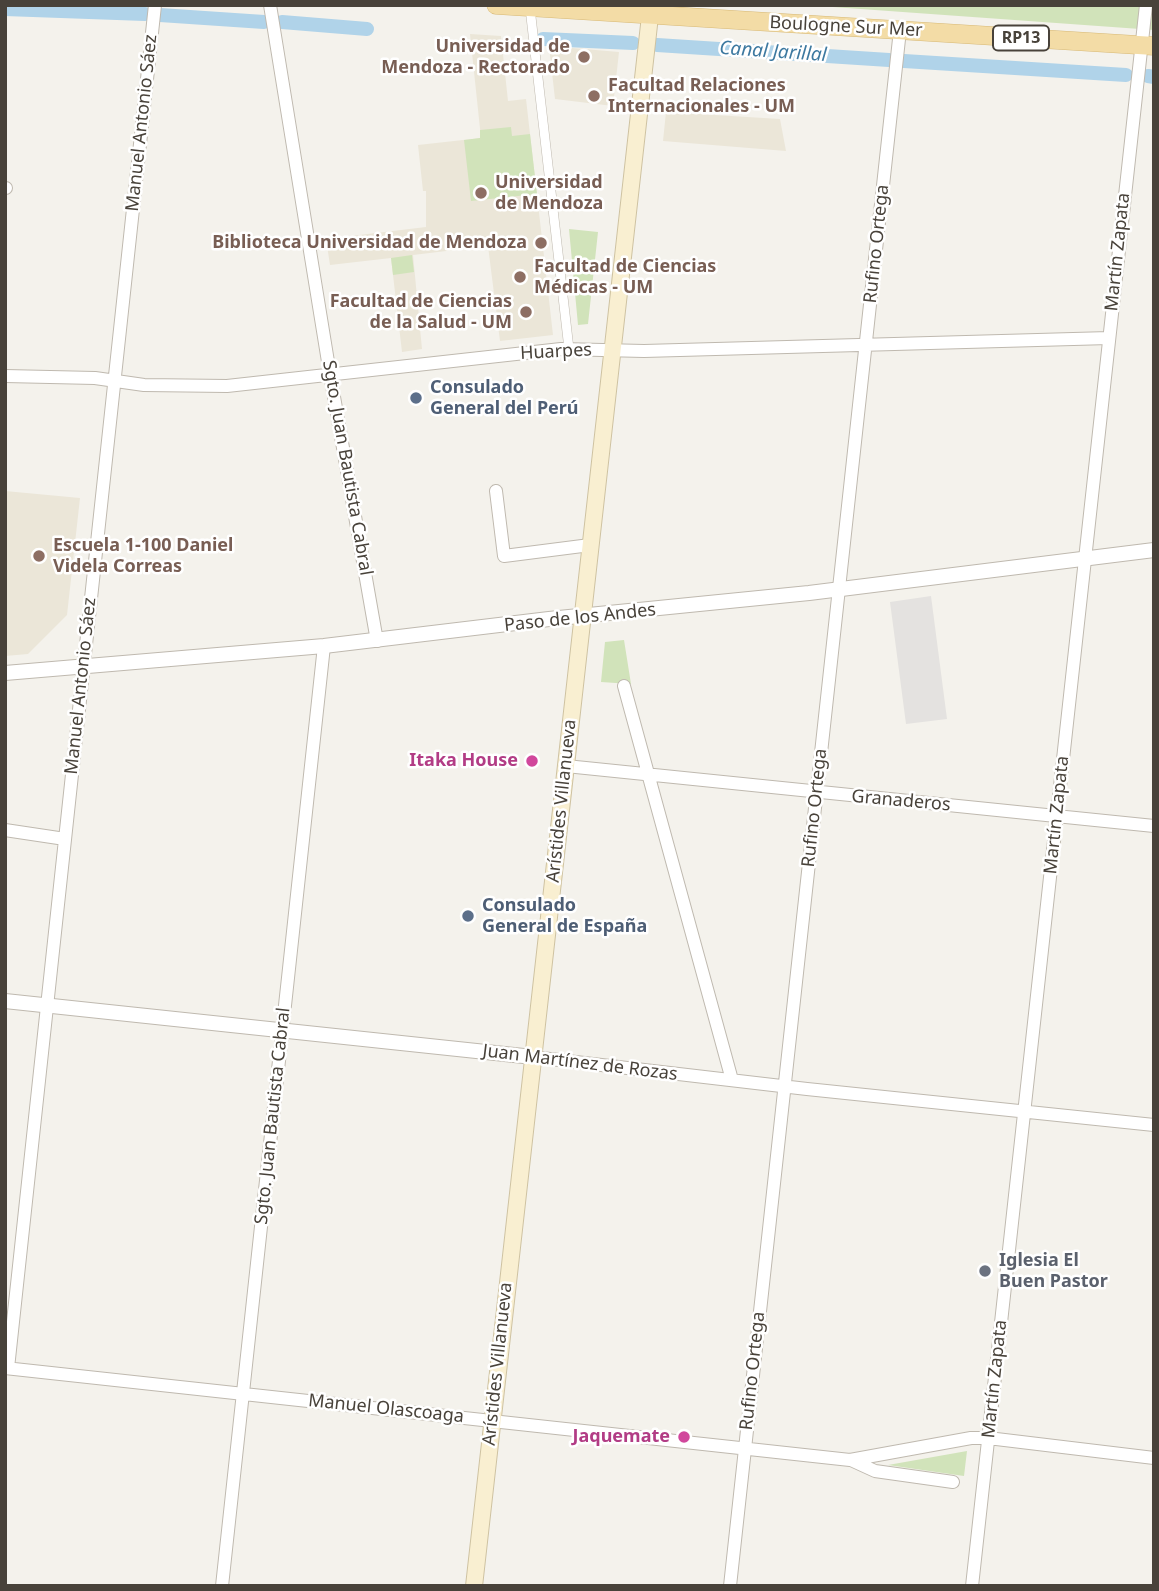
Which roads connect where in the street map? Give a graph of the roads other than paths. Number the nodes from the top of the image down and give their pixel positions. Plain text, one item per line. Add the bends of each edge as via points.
1 (155, 5) edge
2 (270, 5) edge
3 (496, 5) edge
4 (1140, 5) edge
5 (1146, 5) edge
6 (530, 8) junction
7 (650, 16) junction
8 (900, 30) junction
9 (1143, 45) edge
10 (1109, 338) junction
11 (866, 345) junction
12 (569, 349) junction
13 (612, 350) junction
14 (330, 374) junction
15 (5, 376) edge
16 (114, 381) junction
17 (496, 491) dead end
18 (590, 545) junction
19 (1154, 550) edge
20 (1085, 557) junction
21 (839, 589) junction
22 (583, 617) junction
23 (377, 641) junction
24 (324, 646) junction
25 (83, 667) junction
26 (5, 673) edge
27 (624, 686) dead end
28 (566, 766) junction
29 (648, 775) junction
30 (817, 793) junction
31 (1056, 816) junction
32 (1154, 827) edge
33 (5, 830) edge
34 (65, 839) junction
35 (5, 1001) edge
36 (47, 1004) junction
37 (283, 1030) junction
38 (533, 1058) junction
39 (732, 1080) junction
40 (785, 1087) junction
41 (1024, 1112) junction
42 (1154, 1125) edge
43 (6, 1368) edge
44 (242, 1393) junction
45 (492, 1420) junction
46 (988, 1438) junction
47 (745, 1448) junction
48 (1154, 1458) edge
49 (850, 1460) junction
50 (953, 1482) dead end
51 (222, 1586) edge
52 (474, 1586) edge
53 (730, 1586) edge
54 (972, 1586) edge

1 - 16 street, Manuel Antonio Sáez
2 - 14 street, Sgto. Juan Bautista Cabral
3 - 6 main road, Boulogne Sur Mer / RP13
4 - 9 street
5 - 9 street
6 - 7 main road, Boulogne Sur Mer / RP13
6 - 12 street
7 - 8 main road, Boulogne Sur Mer / RP13
7 - 13 main road, Arístides Villanueva
8 - 9 main road, Boulogne Sur Mer / RP13
8 - 11 street, Rufino Ortega
9 - 10 street, Martín Zapata
10 - 11 street, Huarpes
10 - 20 street, Martín Zapata
11 - 13 street, Huarpes
11 - 21 street, Rufino Ortega
12 - 13 street, Huarpes
12 - 14 street, Huarpes
13 - 18 main road, Arístides Villanueva
14 - 16 street, Huarpes via 227,386
14 - 23 street, Sgto. Juan Bautista Cabral
15 - 16 street, Huarpes
16 - 25 street, Manuel Antonio Sáez
17 - 18 street via 504,555
18 - 22 main road, Arístides Villanueva
19 - 20 street, Paso de los Andes
20 - 21 street, Paso de los Andes
20 - 31 street, Martín Zapata
21 - 22 street, Paso de los Andes
21 - 30 street, Rufino Ortega
22 - 23 street, Paso de los Andes
22 - 28 main road, Arístides Villanueva
23 - 24 street, Paso de los Andes
24 - 25 street, Paso de los Andes
24 - 37 street, Sgto. Juan Bautista Cabral
25 - 26 street, Paso de los Andes
25 - 34 street, Manuel Antonio Sáez
27 - 29 street
28 - 29 street, Granaderos
28 - 38 main road, Arístides Villanueva
29 - 30 street, Granaderos
29 - 39 street
30 - 31 street, Granaderos
30 - 40 street, Rufino Ortega
31 - 32 street, Granaderos
31 - 41 street, Martín Zapata
33 - 34 street
34 - 36 street, Manuel Antonio Sáez
35 - 36 street, Juan Martínez de Rozas
36 - 37 street, Juan Martínez de Rozas
36 - 43 street, Manuel Antonio Sáez
37 - 38 street, Juan Martínez de Rozas
37 - 44 street, Sgto. Juan Bautista Cabral
38 - 39 street, Juan Martínez de Rozas
38 - 45 main road, Arístides Villanueva
39 - 40 street, Juan Martínez de Rozas
40 - 41 street, Juan Martínez de Rozas
40 - 47 street, Rufino Ortega
41 - 42 street, Juan Martínez de Rozas
41 - 46 street, Martín Zapata
43 - 44 street, Manuel Olascoaga
44 - 45 street, Manuel Olascoaga
44 - 51 street, Sgto. Juan Bautista Cabral
45 - 47 street, Manuel Olascoaga
45 - 52 main road, Arístides Villanueva
46 - 48 street, Manuel Olascoaga
46 - 49 street, Manuel Olascoaga
46 - 54 street, Martín Zapata
47 - 49 street, Manuel Olascoaga
47 - 53 street, Rufino Ortega
49 - 50 street, Manuel Olascoaga via 875,1471

